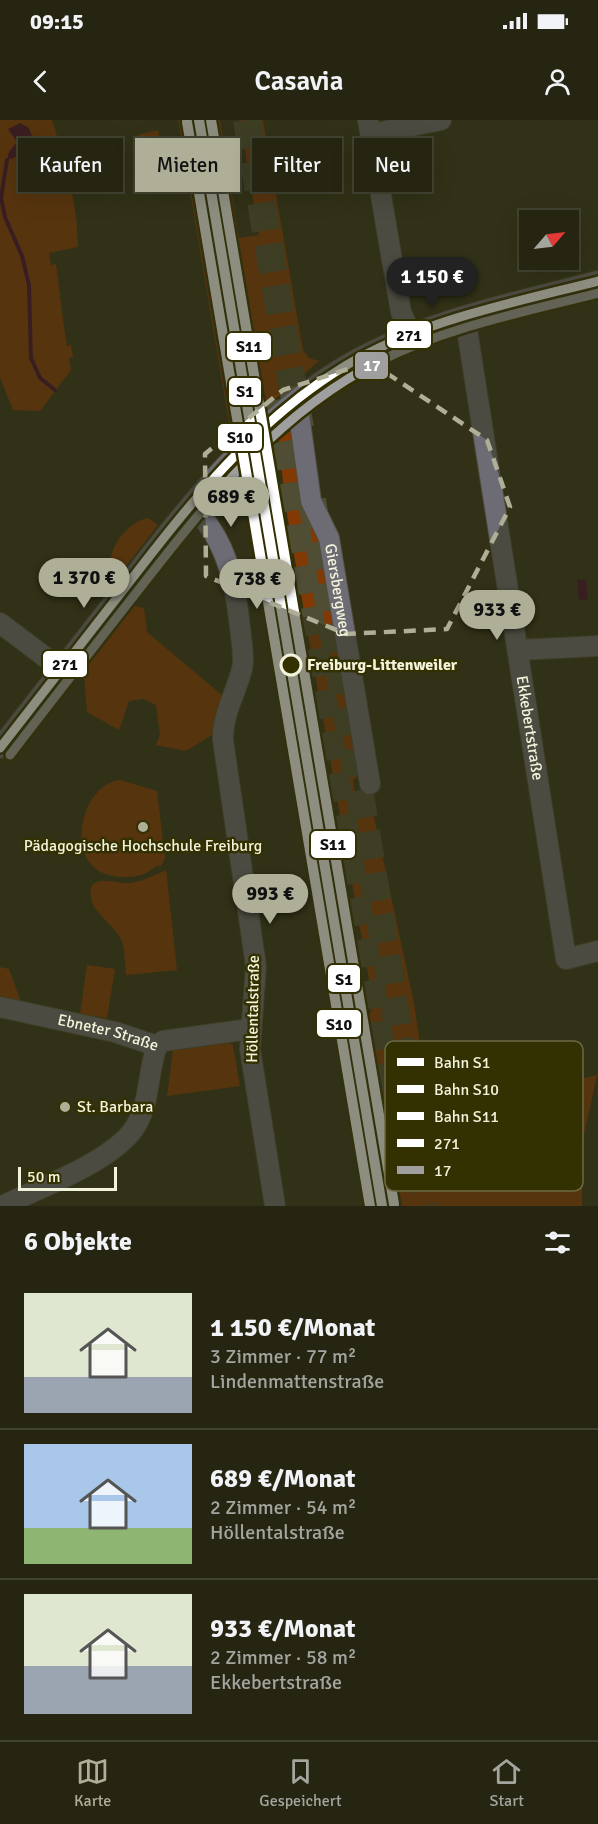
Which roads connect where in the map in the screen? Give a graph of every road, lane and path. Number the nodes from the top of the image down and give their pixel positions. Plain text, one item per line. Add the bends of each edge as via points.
1 (441, 120) edge
2 (370, 127) edge
3 (598, 281) edge
4 (465, 317) junction
5 (411, 335) junction
6 (297, 400) junction
7 (190, 506) junction
8 (0, 623) edge
9 (598, 646) edge
10 (518, 650) junction
11 (61, 669) junction
12 (0, 748) edge
13 (370, 784) dead end
14 (598, 951) edge
15 (0, 1007) edge
16 (250, 1029) junction
17 (157, 1046) junction
18 (2, 1206) edge
19 (275, 1206) edge

1 - 2 street
2 - 5 street via 401,312
3 - 4 street
4 - 5 street
4 - 10 street, Ekkebertstraße
5 - 6 street via 346,365
6 - 7 street via 252,440
6 - 13 street, Giersbergweg via 310,501 329,538
7 - 11 street
7 - 16 street, Höllentalstraße via 208,525 227,557 238,610 242,667 223,732 256,966
8 - 11 street
9 - 10 street
10 - 14 street, Ekkebertstraße via 566,959
11 - 12 street
15 - 17 street, Ebneter Straße via 115,1032
16 - 17 street, Ebneter Straße via 163,1041
16 - 19 street, Höllentalstraße via 251,1060
17 - 18 street via 139,1121 132,1134 108,1155

